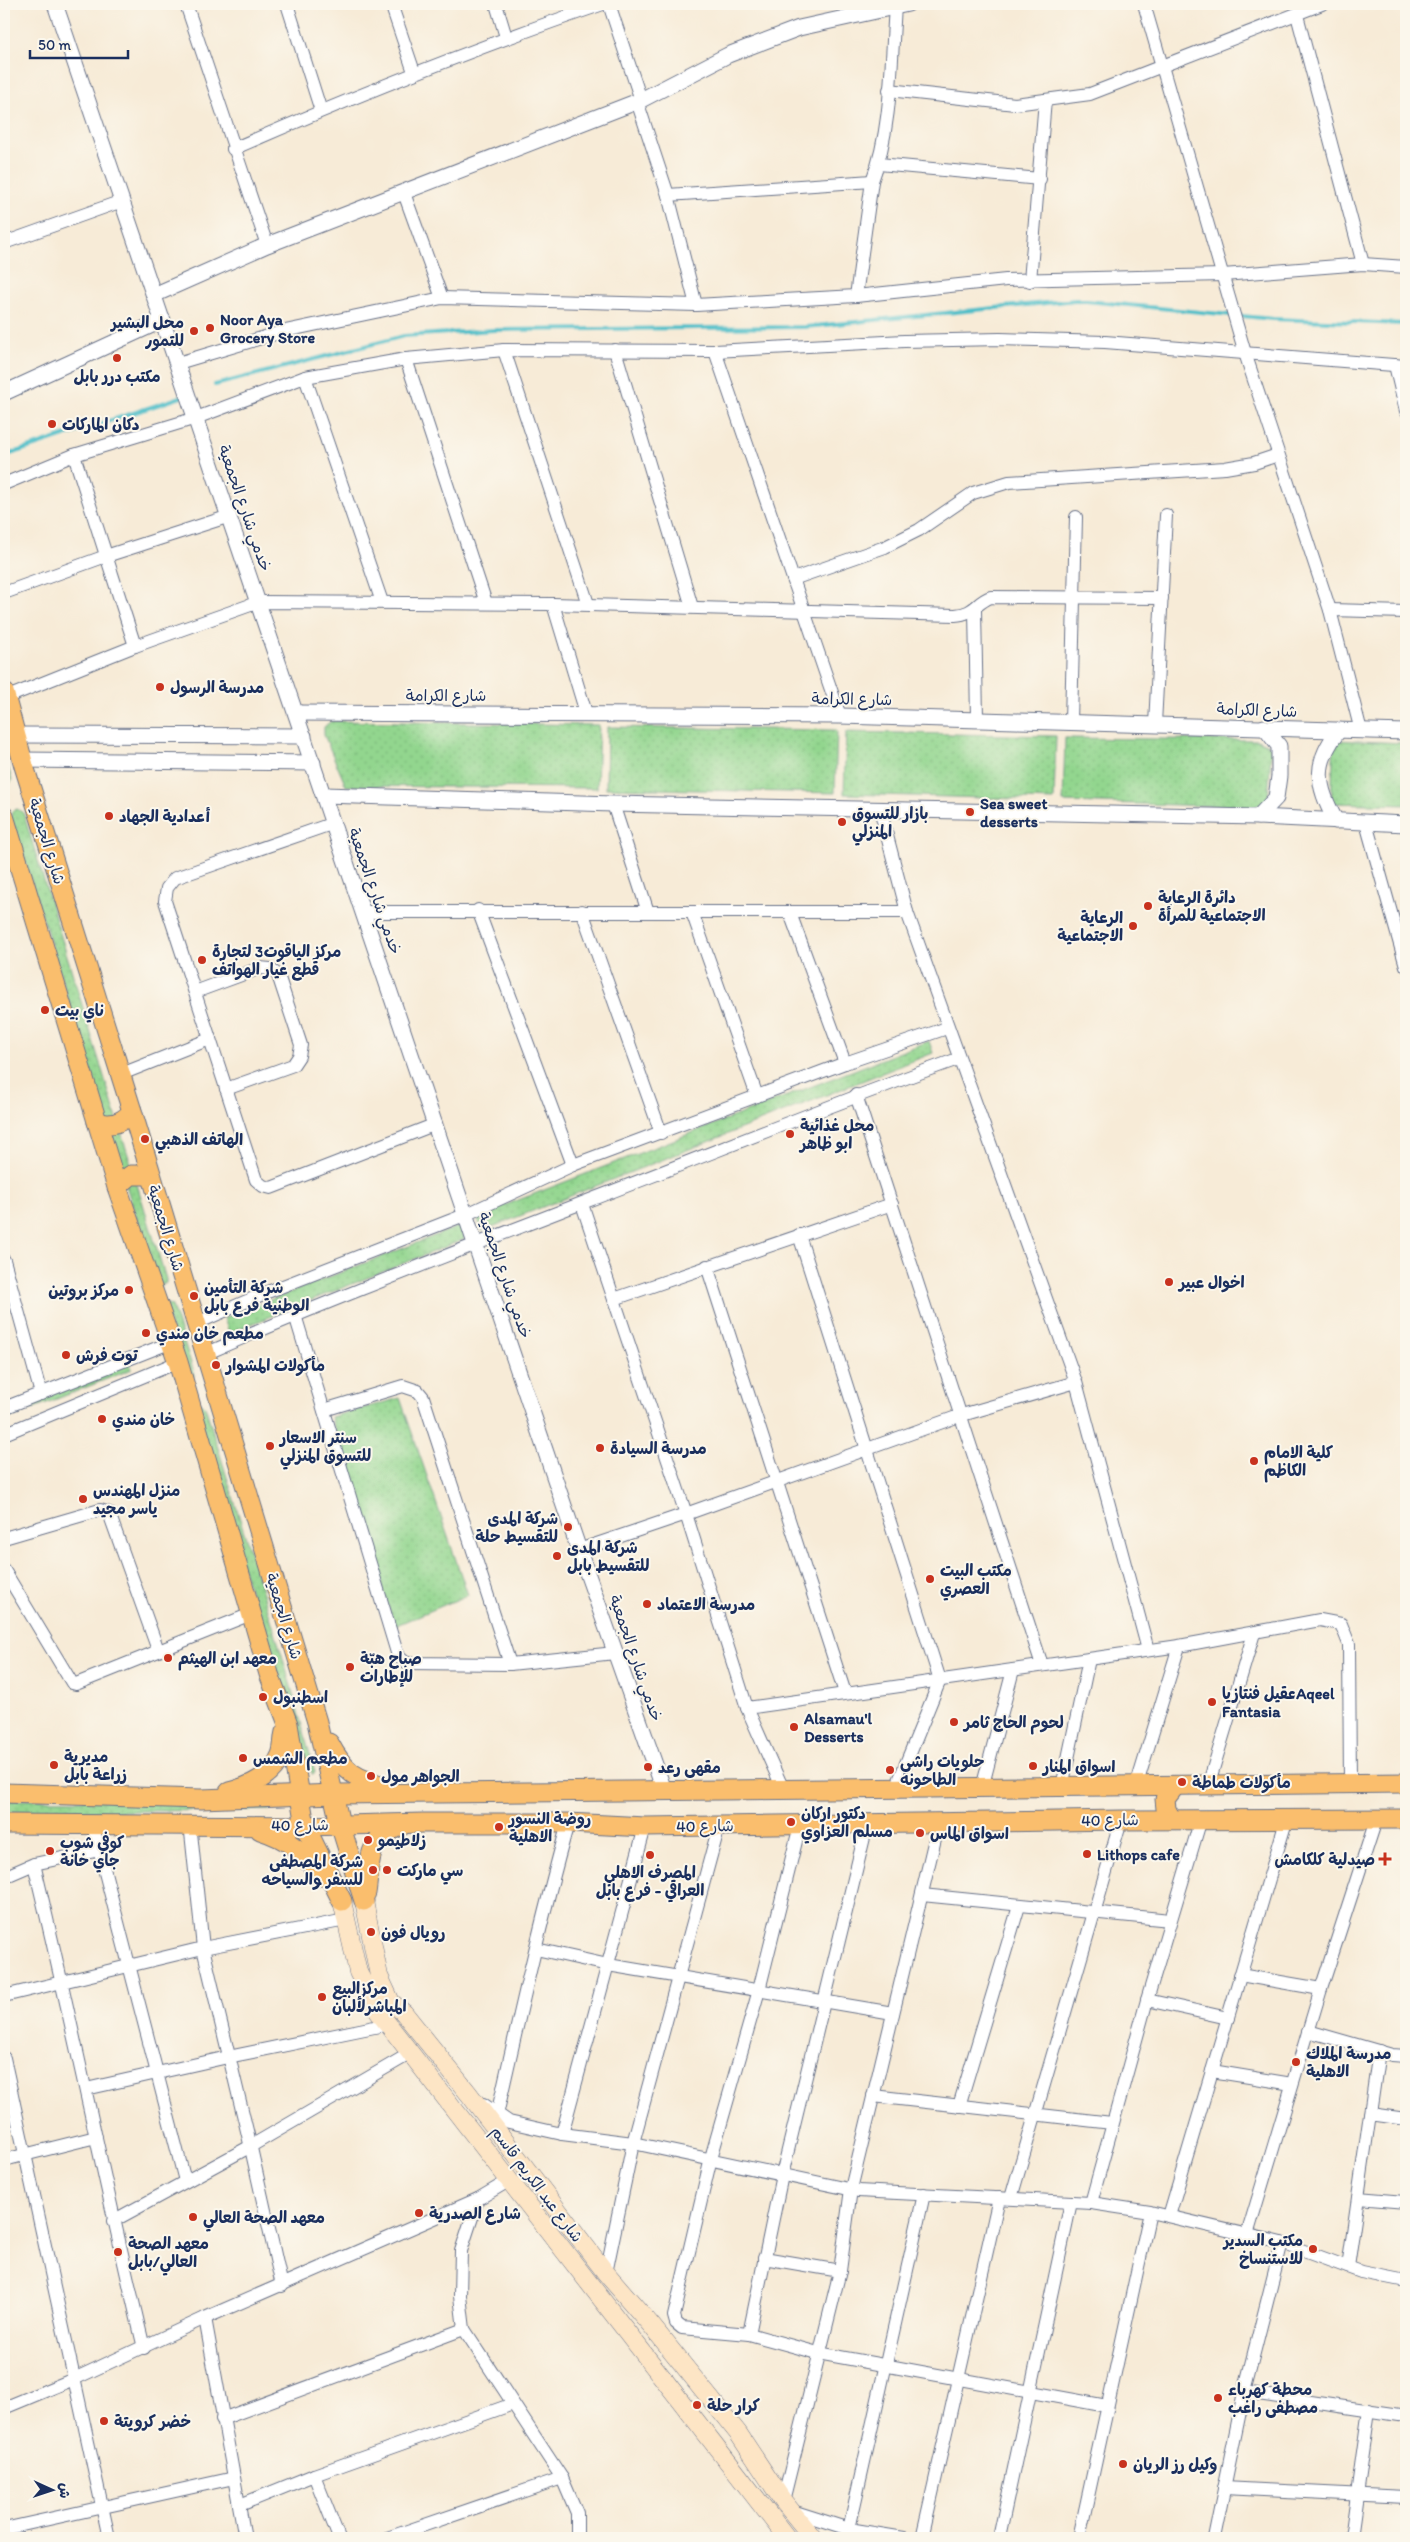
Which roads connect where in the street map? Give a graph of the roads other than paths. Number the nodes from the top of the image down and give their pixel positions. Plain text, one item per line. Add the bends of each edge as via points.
1 (55, 4) edge
2 (186, 4) edge
3 (287, 4) edge
4 (391, 4) edge
5 (496, 4) edge
6 (603, 4) edge
7 (609, 4) edge
8 (1144, 4) edge
9 (1322, 4) edge
10 (901, 5) edge
11 (1297, 15) junction
12 (506, 37) junction
13 (1164, 66) junction
14 (414, 72) junction
15 (889, 90) junction
16 (1045, 100) junction
17 (639, 101) junction
18 (321, 111) junction
19 (233, 149) junction
20 (879, 164) junction
21 (1040, 179) junction
22 (872, 181) junction
23 (404, 193) junction
24 (668, 195) junction
25 (122, 201) junction
26 (4, 243) edge
27 (267, 245) junction
28 (1363, 264) junction
29 (1406, 267) edge
30 (1223, 275) junction
31 (1030, 281) junction
32 (154, 295) junction
33 (856, 296) junction
34 (442, 298) junction
35 (696, 305) junction
36 (163, 320) junction
37 (504, 350) junction
38 (615, 350) junction
39 (715, 352) junction
40 (1245, 353) junction
41 (406, 359) junction
42 (178, 363) junction
43 (1401, 366) edge
44 (305, 377) junction
45 (4, 393) edge
46 (1406, 411) edge
47 (196, 418) junction
48 (74, 455) junction
49 (1278, 455) junction
50 (4, 484) edge
51 (1166, 515) dead end
52 (230, 516) junction
53 (1076, 517) dead end
54 (106, 556) junction
55 (793, 579) junction
56 (4, 593) edge
57 (1074, 598) junction
58 (1162, 598) junction
59 (259, 602) junction
60 (382, 602) junction
61 (486, 603) junction
62 (553, 604) junction
63 (588, 604) junction
64 (692, 607) junction
65 (975, 609) junction
66 (804, 610) junction
67 (1330, 610) junction
68 (1406, 612) edge
69 (135, 646) junction
70 (4, 695) edge
71 (296, 713) junction
72 (586, 713) junction
73 (840, 716) junction
74 (977, 719) junction
75 (1071, 722) junction
76 (1155, 724) junction
77 (1264, 727) junction
78 (1339, 730) junction
79 (1361, 731) junction
80 (1406, 732) edge
81 (16, 735) junction
82 (41, 736) junction
83 (304, 736) junction
84 (22, 760) junction
85 (43, 761) junction
86 (313, 763) junction
87 (324, 795) junction
88 (613, 804) junction
89 (880, 809) junction
90 (4, 816) edge
91 (1258, 817) junction
92 (1336, 821) junction
93 (334, 823) junction
94 (1366, 823) junction
95 (1406, 824) edge
96 (478, 910) junction
97 (582, 911) junction
98 (364, 912) junction
99 (648, 912) junction
100 (692, 912) junction
101 (907, 912) junction
102 (790, 913) junction
103 (1406, 966) edge
104 (195, 992) junction
105 (947, 1028) junction
106 (210, 1039) junction
107 (958, 1059) junction
108 (845, 1063) junction
109 (119, 1074) junction
110 (226, 1089) junction
111 (856, 1095) junction
112 (757, 1096) junction
113 (132, 1111) junction
114 (96, 1122) junction
115 (436, 1124) junction
116 (661, 1132) junction
117 (573, 1166) junction
118 (150, 1175) junction
119 (116, 1187) junction
120 (582, 1204) junction
121 (892, 1204) junction
122 (467, 1214) junction
123 (799, 1235) junction
124 (476, 1243) junction
125 (4, 1260) edge
126 (707, 1266) junction
127 (181, 1278) junction
128 (153, 1291) junction
129 (614, 1299) junction
130 (188, 1301) junction
131 (161, 1314) junction
132 (295, 1315) junction
133 (195, 1324) junction
134 (172, 1342) junction
135 (204, 1354) junction
136 (178, 1362) junction
137 (1076, 1382) junction
138 (41, 1394) junction
139 (4, 1408) edge
140 (324, 1410) junction
141 (962, 1415) junction
142 (4, 1434) edge
143 (867, 1449) junction
144 (778, 1480) junction
145 (686, 1514) junction
146 (4, 1538) edge
147 (579, 1550) junction
148 (4, 1570) edge
149 (252, 1614) junction
150 (1254, 1633) junction
151 (1179, 1646) junction
152 (158, 1650) junction
153 (1148, 1650) junction
154 (616, 1653) junction
155 (1089, 1659) junction
156 (510, 1664) junction
157 (1042, 1666) junction
158 (1012, 1670) junction
159 (940, 1680) junction
160 (845, 1693) junction
161 (747, 1708) junction
162 (317, 1722) junction
163 (288, 1724) junction
164 (1406, 1783) edge
165 (1350, 1784) junction
166 (1175, 1786) junction
167 (1208, 1786) junction
168 (1062, 1787) junction
169 (1134, 1787) junction
170 (896, 1788) junction
171 (982, 1788) junction
172 (783, 1789) junction
173 (664, 1790) junction
174 (4, 1793) edge
175 (335, 1794) junction
176 (413, 1794) junction
177 (300, 1795) junction
178 (202, 1798) junction
179 (1287, 1818) junction
180 (1171, 1819) junction
181 (1201, 1819) junction
182 (1406, 1819) edge
183 (1125, 1820) junction
184 (1376, 1820) junction
185 (940, 1822) junction
186 (190, 1823) junction
187 (423, 1823) junction
188 (568, 1823) junction
189 (4, 1824) edge
190 (215, 1824) junction
191 (340, 1824) junction
192 (800, 1825) junction
193 (867, 1825) junction
194 (94, 1826) junction
195 (305, 1826) junction
196 (719, 1826) junction
197 (645, 1827) junction
198 (100, 1850) junction
199 (34, 1864) junction
200 (4, 1877) edge
201 (922, 1895) junction
202 (342, 1901) junction
203 (364, 1901) junction
204 (1020, 1906) junction
205 (1096, 1913) junction
206 (346, 1920) junction
207 (1170, 1920) junction
208 (203, 1948) junction
209 (536, 1950) junction
210 (128, 1965) junction
211 (608, 1965) junction
212 (1240, 1975) junction
213 (679, 1977) junction
214 (63, 1982) junction
215 (1321, 1989) junction
216 (759, 1990) junction
217 (4, 1996) edge
218 (1147, 2000) junction
219 (826, 2002) junction
220 (893, 2013) junction
221 (1228, 2018) junction
222 (389, 2024) junction
223 (1308, 2031) junction
224 (1379, 2051) junction
225 (411, 2053) junction
226 (1406, 2056) edge
227 (228, 2057) junction
228 (4, 2058) edge
229 (1212, 2071) junction
230 (156, 2073) junction
231 (1292, 2084) junction
232 (86, 2089) junction
233 (469, 2094) junction
234 (873, 2096) junction
235 (959, 2106) junction
236 (1370, 2114) junction
237 (497, 2115) junction
238 (1035, 2115) junction
239 (1406, 2119) edge
240 (1112, 2123) junction
241 (520, 2124) junction
242 (562, 2134) junction
243 (96, 2137) junction
244 (633, 2143) junction
245 (251, 2146) junction
246 (508, 2146) junction
247 (24, 2155) junction
248 (711, 2158) junction
249 (4, 2160) edge
250 (782, 2175) junction
251 (510, 2180) junction
252 (185, 2181) junction
253 (851, 2189) junction
254 (924, 2194) junction
255 (1005, 2198) junction
256 (1358, 2198) junction
257 (478, 2199) junction
258 (1071, 2202) junction
259 (1406, 2202) edge
260 (1091, 2203) junction
261 (1150, 2212) junction
262 (1169, 2216) junction
263 (113, 2221) junction
264 (1247, 2235) junction
265 (1282, 2243) junction
266 (764, 2258) junction
267 (1348, 2267) junction
268 (840, 2271) junction
269 (606, 2272) junction
270 (1406, 2281) edge
271 (282, 2286) junction
272 (205, 2318) junction
273 (676, 2323) junction
274 (464, 2329) junction
275 (658, 2333) junction
276 (749, 2334) junction
277 (144, 2348) junction
278 (818, 2353) junction
279 (885, 2365) junction
280 (958, 2378) junction
281 (74, 2379) junction
282 (1030, 2391) junction
283 (1244, 2392) junction
284 (512, 2404) junction
285 (1107, 2406) junction
286 (4, 2408) edge
287 (1369, 2410) junction
288 (1406, 2416) edge
289 (222, 2420) junction
290 (314, 2475) junction
291 (234, 2478) junction
292 (562, 2478) junction
293 (1224, 2488) junction
294 (1358, 2495) junction
295 (1406, 2498) edge
296 (240, 2505) junction
297 (788, 2506) junction
298 (102, 2507) junction
299 (4, 2529) edge
300 (849, 2529) junction
301 (109, 2538) edge
302 (245, 2538) edge
303 (339, 2538) edge
304 (387, 2538) edge
305 (577, 2538) edge
306 (787, 2538) edge
307 (813, 2538) edge
308 (904, 2538) edge
309 (922, 2538) edge
310 (999, 2538) edge
311 (1078, 2538) edge
312 (1214, 2538) edge
313 (1351, 2538) edge

1 - 25 street, خدمي شارع الجمعية
2 - 19 street
3 - 18 street
4 - 14 street
5 - 12 street
6 - 12 street
7 - 17 street
8 - 13 street
9 - 11 street
10 - 15 street
10 - 17 street via 799,28 728,55
11 - 13 street
11 - 28 street
12 - 14 street
13 - 16 street via 1090,94
13 - 30 street
14 - 18 street
15 - 16 street via 1015,104
15 - 20 street
16 - 21 street
17 - 23 street
17 - 24 street
18 - 19 street
19 - 27 street
20 - 21 street
20 - 22 street
21 - 31 street
22 - 24 street
22 - 33 street
23 - 27 street
23 - 34 street
24 - 35 street
25 - 26 street
25 - 32 street, خدمي شارع الجمعية
27 - 32 street
28 - 29 street
28 - 30 street
30 - 31 street
30 - 40 street
31 - 33 street via 1006,280
32 - 36 street, خدمي شارع الجمعية
33 - 35 street
34 - 35 street
34 - 42 street via 285,332
36 - 42 street, خدمي شارع الجمعية
36 - 45 street
37 - 38 street
37 - 41 street
37 - 63 street
38 - 39 street
38 - 64 street
39 - 40 street via 1000,339 1105,342
39 - 55 street
40 - 43 street
40 - 49 street
41 - 44 street
41 - 61 street
42 - 47 street, خدمي شارع الجمعية
43 - 46 street
44 - 47 street
44 - 60 street
47 - 48 street
47 - 52 street, خدمي شارع الجمعية
48 - 50 street
48 - 54 street
49 - 55 street via 1226,468 1009,482 973,493 919,530 885,546
49 - 67 street
51 - 58 street
52 - 54 street
52 - 59 street, خدمي شارع الجمعية
53 - 57 street
54 - 56 street
54 - 69 street
55 - 66 street
57 - 58 street
57 - 65 street via 991,597
57 - 75 street
58 - 76 street
59 - 60 street
59 - 69 street
59 - 71 street, خدمي شارع الجمعية
60 - 61 street
61 - 62 street
62 - 63 street
62 - 72 street
63 - 64 street
64 - 66 street
65 - 66 street via 955,615
65 - 74 street
66 - 73 street
67 - 68 street
67 - 79 street
69 - 70 street
70 - 81 main road, شارع الجمعية
71 - 72 street, شارع الكرامة
71 - 83 street, خدمي شارع الجمعية
72 - 73 street, شارع الكرامة
73 - 74 street, شارع الكرامة
74 - 75 street, شارع الكرامة
75 - 76 street, شارع الكرامة
76 - 77 street, شارع الكرامة
77 - 78 street, شارع الكرامة
77 - 91 street via 1278,746 1279,776 1276,798
78 - 79 street, شارع الكرامة
78 - 92 street via 1325,749 1321,771 1322,795
79 - 80 street, شارع الكرامة
81 - 82 street
81 - 84 main road, شارع الجمعية
82 - 83 street
82 - 85 street via 31,738 25,747 33,758
83 - 86 street, خدمي شارع الجمعية
84 - 85 street
84 - 109 main road, شارع الجمعية
85 - 86 street
86 - 87 street, خدمي شارع الجمعية
87 - 88 street
87 - 93 street, خدمي شارع الجمعية
88 - 89 street
88 - 99 street
89 - 91 street
89 - 101 street
90 - 114 main road, شارع الجمعية
91 - 92 street
92 - 94 street
93 - 98 street, خدمي شارع الجمعية
93 - 104 street via 175,878 167,888 165,901
94 - 95 street
94 - 103 street
96 - 97 street
96 - 98 street
96 - 117 street
97 - 99 street
97 - 116 street
98 - 115 street, خدمي شارع الجمعية
99 - 100 street
100 - 102 street
100 - 112 street
101 - 102 street
101 - 105 street
102 - 108 street
104 - 106 street
104 - 110 street via 260,968 270,969 278,975 301,1045 293,1065
105 - 107 street
105 - 108 street
106 - 109 street
106 - 110 street
107 - 111 street
107 - 137 street
108 - 112 street
109 - 113 main road, شارع الجمعية
110 - 115 street via 256,1180 271,1188
111 - 120 street
111 - 121 street
112 - 116 street
113 - 114 main road via 116,1124
113 - 118 main road, شارع الجمعية
114 - 119 main road, شارع الجمعية
115 - 122 street, خدمي شارع الجمعية
116 - 117 street
117 - 122 street
118 - 119 main road via 131,1175
118 - 127 main road, شارع الجمعية
119 - 128 main road, شارع الجمعية
120 - 124 street
120 - 129 street
121 - 123 street
121 - 141 street
122 - 124 street, خدمي شارع الجمعية
122 - 133 street
123 - 126 street
123 - 143 street
124 - 132 street
124 - 147 street, خدمي شارع الجمعية
125 - 138 street
126 - 129 street
126 - 144 street
127 - 128 main road via 170,1289
127 - 130 main road, شارع الجمعية
128 - 131 main road, شارع الجمعية
129 - 145 street
130 - 131 main road via 172,1297 166,1301
130 - 133 main road, شارع الجمعية
131 - 134 main road, شارع الجمعية
132 - 135 street
132 - 140 street
133 - 135 main road, شارع الجمعية
134 - 136 main road, شارع الجمعية
134 - 138 street
135 - 162 main road, شارع الجمعية
136 - 142 street
136 - 149 main road, شارع الجمعية
137 - 141 street
137 - 153 street
138 - 139 street
140 - 156 street via 398,1656 406,1662
140 - 156 street via 403,1386 418,1391 423,1397
141 - 143 street
141 - 157 street
143 - 144 street
143 - 159 street
144 - 145 street
144 - 160 street
145 - 147 street
145 - 161 street
146 - 152 street via 100,1510 109,1513
147 - 154 street, خدمي شارع الجمعية
148 - 152 street via 72,1683
149 - 152 street
149 - 163 main road, شارع الجمعية via 269,1674
150 - 151 street
150 - 165 street via 1320,1620 1342,1624 1349,1644
150 - 167 street
151 - 153 street
151 - 169 street
153 - 155 street
154 - 156 street
154 - 173 street, خدمي شارع الجمعية
155 - 157 street
155 - 168 street
157 - 158 street
158 - 159 street
158 - 171 street
159 - 160 street
159 - 170 street
160 - 161 street
161 - 172 street
162 - 175 main road, شارع الجمعية
162 - 176 main road via 341,1764 354,1776
163 - 177 main road, شارع الجمعية
163 - 178 main road via 280,1757 263,1778 243,1788
164 - 165 main road, شارع 40
165 - 167 main road, شارع 40
166 - 167 main road, شارع 40
166 - 169 main road, شارع 40
166 - 180 main road via 1165,1799
168 - 169 main road, شارع 40
168 - 171 main road, شارع 40
169 - 183 main road via 1138,1805
170 - 171 main road, شارع 40
170 - 172 main road, شارع 40
172 - 173 main road, شارع 40
173 - 176 main road, شارع 40
174 - 178 main road, شارع 40
175 - 176 main road, شارع 40
175 - 177 main road, شارع 40
175 - 191 main road, شارع عبد الكريم قاسم
177 - 178 main road, شارع 40
177 - 195 main road, شارع الجمعية
179 - 181 main road, شارع 40
179 - 184 main road, شارع 40
179 - 212 street
180 - 181 main road, شارع 40
180 - 183 main road, شارع 40
181 - 207 street
182 - 184 main road, شارع 40
183 - 185 main road, شارع 40
183 - 205 street
184 - 215 street
185 - 193 main road, شارع 40
185 - 201 street
186 - 190 main road, شارع 40
186 - 194 main road, شارع 40
186 - 208 street
187 - 188 main road, شارع 40
187 - 191 main road, شارع 40
187 - 203 main road via 392,1828 377,1842 368,1861
188 - 197 main road, شارع 40
188 - 209 street via 542,1914
189 - 194 main road, شارع 40
190 - 195 main road, شارع 40
190 - 202 main road via 258,1830 289,1841 301,1850 321,1879
191 - 195 main road, شارع 40
191 - 203 main road, شارع عبد الكريم قاسم
192 - 193 main road, شارع 40
192 - 196 main road, شارع 40
192 - 216 street
193 - 219 street
194 - 198 street
195 - 202 main road, شارع عبد الكريم قاسم
196 - 197 main road, شارع 40
196 - 213 street
197 - 211 street
198 - 199 street
198 - 210 street
199 - 200 street
199 - 214 street
201 - 204 street
201 - 220 street
202 - 206 main road, شارع عبد الكريم قاسم
203 - 233 main road, شارع عبد الكريم قاسم via 379,1976 391,2002
204 - 205 street
204 - 235 street
205 - 207 street
205 - 238 street
206 - 208 street
206 - 222 main road, شارع عبد الكريم قاسم via 362,1983
207 - 218 street
208 - 210 street
208 - 227 street
209 - 211 street
209 - 237 street
210 - 214 street
210 - 230 street
211 - 213 street
211 - 242 street
212 - 215 street
212 - 221 street
213 - 216 street
213 - 244 street
214 - 217 street
214 - 232 street
215 - 223 street
216 - 219 street
216 - 248 street
218 - 221 street
218 - 240 street
219 - 220 street
219 - 250 street
220 - 234 street
221 - 229 street
222 - 225 main road, شارع عبد الكريم قاسم
222 - 227 street
223 - 224 street
223 - 231 street
224 - 226 street
224 - 236 street
225 - 245 street
225 - 251 main road, شارع عبد الكريم قاسم
227 - 230 street
227 - 245 street
228 - 247 street
229 - 231 street
229 - 262 street
230 - 232 street
230 - 252 street
231 - 264 street
232 - 243 street
233 - 237 street
233 - 246 main road, شارع عبد الكريم قاسم
234 - 235 street
234 - 253 street
235 - 238 street
236 - 239 street
236 - 256 street
237 - 241 street
238 - 240 street
238 - 255 street
240 - 260 street
241 - 242 street
241 - 246 street via 505,2126
242 - 244 street
243 - 247 street
243 - 263 street
244 - 248 street
244 - 269 street
245 - 252 street
245 - 271 street
246 - 269 main road, شارع عبد الكريم قاسم
247 - 249 street
247 - 281 street
248 - 250 street
248 - 273 street via 674,2316
250 - 253 street
250 - 266 street
251 - 257 street
251 - 306 main road, شارع عبد الكريم قاسم
252 - 263 street
253 - 254 street
253 - 268 street
254 - 255 street
254 - 279 street
255 - 258 street
255 - 280 street
256 - 259 street
256 - 267 street
257 - 271 street
257 - 274 street via 461,2251 460,2296
258 - 260 street
258 - 282 street
260 - 261 street
261 - 262 street
261 - 285 street
262 - 264 street
263 - 277 street
264 - 265 street
265 - 267 street
265 - 283 street
266 - 268 street
266 - 276 street
267 - 270 street
268 - 278 street
269 - 275 main road, شارع عبد الكريم قاسم
271 - 272 street
272 - 277 street
272 - 289 street
273 - 275 street
273 - 276 street via 682,2328
274 - 284 street
274 - 289 street
275 - 297 main road, شارع عبد الكريم قاسم via 738,2433
276 - 278 street
277 - 281 street
278 - 279 street
278 - 297 street
279 - 280 street
279 - 300 street
280 - 282 street
280 - 309 street
281 - 286 street
281 - 298 street
282 - 285 street
282 - 310 street
283 - 287 street
283 - 293 street
284 - 290 street
284 - 292 street
285 - 311 street
287 - 288 street
287 - 294 street
289 - 291 street
290 - 296 street
290 - 303 street
291 - 296 street
291 - 298 street
292 - 304 street
292 - 305 street via 576,2512
293 - 294 street
293 - 312 street
294 - 295 street
294 - 313 street
296 - 302 street
297 - 300 street
297 - 307 main road, شارع عبد الكريم قاسم
298 - 299 street
298 - 301 street
300 - 308 street

